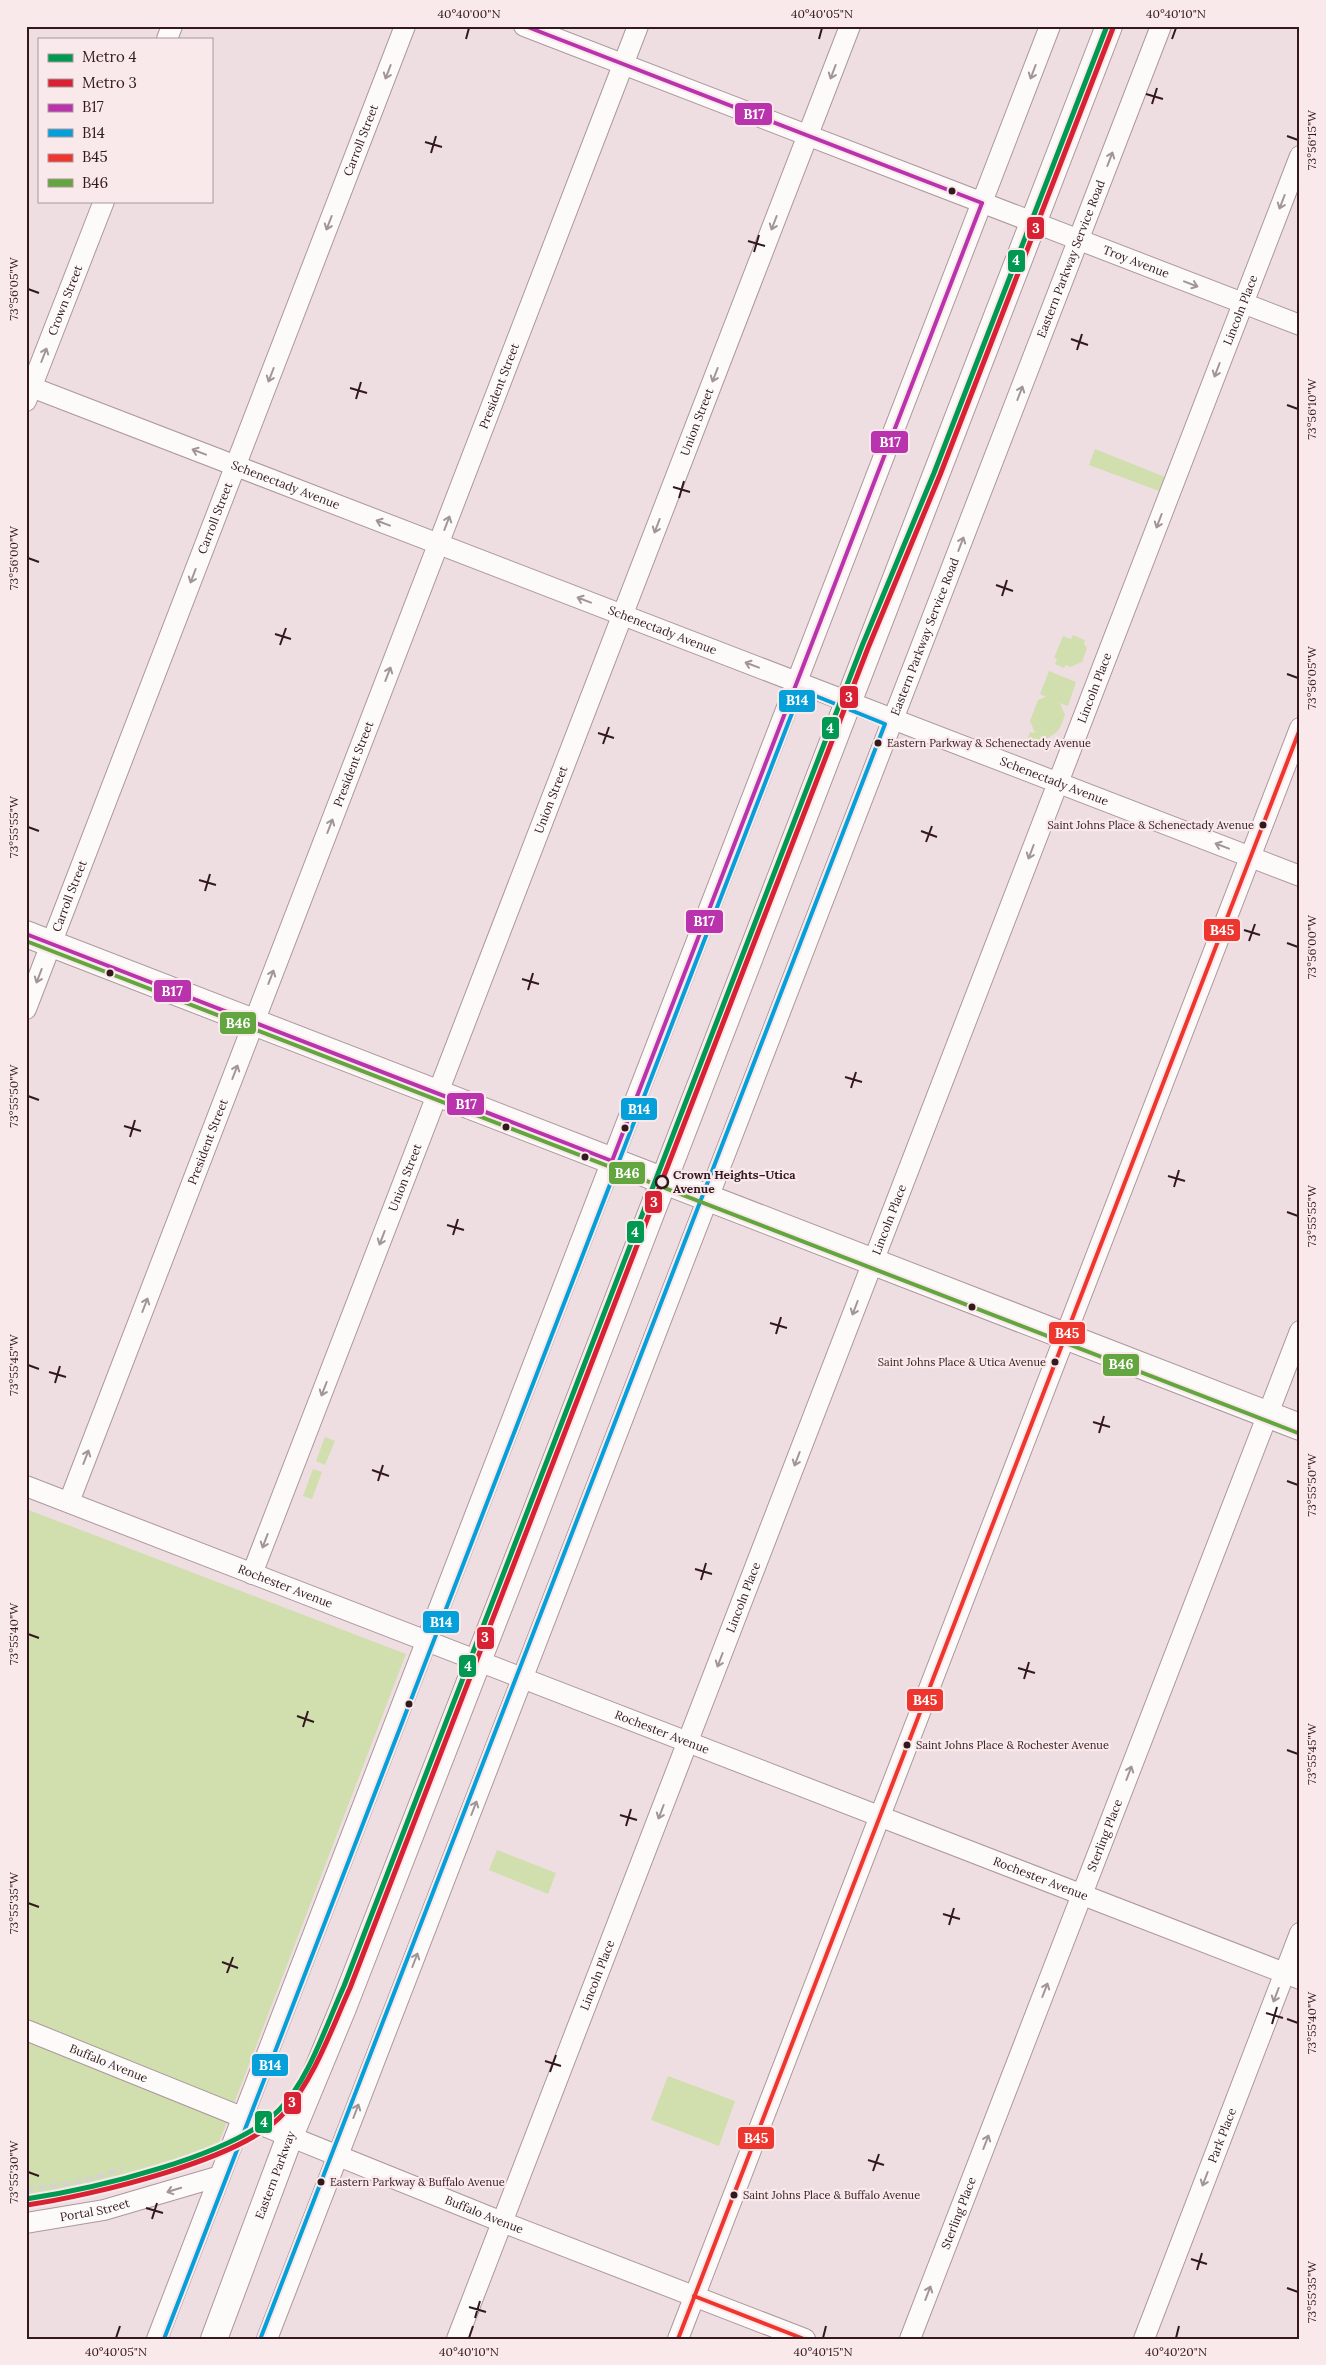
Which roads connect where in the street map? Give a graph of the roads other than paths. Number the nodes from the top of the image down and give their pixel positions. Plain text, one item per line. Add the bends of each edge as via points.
1 (172, 26) edge
2 (405, 26) edge
3 (524, 26) edge
4 (638, 26) edge
5 (850, 26) edge
6 (1050, 26) edge
7 (1109, 26) edge
8 (1161, 26) edge
9 (167, 38) edge
10 (623, 64) junction
11 (808, 136) junction
12 (1300, 156) edge
13 (104, 202) edge
14 (982, 203) junction
15 (1033, 222) junction
16 (1078, 240) junction
17 (1243, 303) junction
18 (1300, 325) edge
19 (28, 391) edge
20 (236, 466) junction
21 (439, 544) junction
22 (623, 615) junction
23 (797, 682) junction
24 (848, 702) junction
25 (893, 720) junction
26 (1300, 728) edge
27 (1058, 783) junction
28 (1250, 857) junction
29 (1300, 876) edge
30 (26, 934) edge
31 (52, 944) junction
32 (26, 1009) edge
33 (253, 1023) junction
34 (438, 1094) junction
35 (612, 1160) junction
36 (663, 1180) junction
37 (707, 1197) junction
38 (873, 1262) junction
39 (1300, 1331) edge
40 (1065, 1337) junction
41 (1268, 1415) junction
42 (1300, 1427) edge
43 (26, 1486) edge
44 (69, 1502) junction
45 (252, 1574) junction
46 (427, 1642) junction
47 (478, 1661) junction
48 (524, 1679) junction
49 (688, 1742) junction
50 (879, 1816) junction
51 (1082, 1894) junction
52 (1300, 1933) edge
53 (1292, 1976) edge
54 (26, 2030) edge
55 (243, 2117) junction
56 (290, 2136) junction
57 (339, 2156) junction
58 (220, 2176) junction
59 (502, 2222) junction
60 (26, 2223) edge
61 (694, 2296) junction
62 (157, 2339) edge
63 (214, 2339) edge
64 (268, 2339) edge
65 (457, 2339) edge
66 (678, 2339) edge
67 (805, 2339) edge
68 (910, 2339) edge
69 (1144, 2339) edge

1 - 9 street
2 -> 20 street, Carroll Street
3 - 10 street, Troy Avenue
4 - 10 street, President Street
5 -> 11 street, Union Street
6 -> 14 street
7 - 15 main road, Eastern Parkway
16 -> 8 street, Eastern Parkway Service Road
10 - 11 street, Troy Avenue
21 -> 10 street, President Street
11 - 14 street, Troy Avenue
11 -> 22 street, Union Street
12 -> 17 street, Lincoln Place
19 -> 13 street, Crown Street
14 - 15 street, Troy Avenue
14 - 23 street
15 - 16 street, Troy Avenue
15 - 24 main road, Eastern Parkway
16 -> 17 street, Troy Avenue
25 -> 16 street, Eastern Parkway Service Road
17 - 18 street, Troy Avenue
17 -> 27 street, Lincoln Place
20 -> 19 street, Schenectady Avenue
21 -> 20 street, Schenectady Avenue
20 -> 31 street, Carroll Street
22 -> 21 street, Schenectady Avenue
33 -> 21 street, President Street
23 -> 22 street, Schenectady Avenue
22 - 34 street, Union Street
23 - 24 street, Schenectady Avenue
23 - 35 street
24 - 25 street, Schenectady Avenue
24 - 36 main road, Eastern Parkway
25 - 27 street, Schenectady Avenue
25 - 37 street, Eastern Parkway Service Road
26 - 28 street
28 -> 27 street, Schenectady Avenue
27 -> 38 street, Lincoln Place
28 - 29 street, Schenectady Avenue
28 - 40 street
30 - 31 main road
31 -> 32 street, Carroll Street
31 - 33 main road
33 - 34 main road
44 -> 33 street, President Street
34 - 35 main road
34 -> 45 street, Union Street
35 - 36 main road
35 - 46 street
36 - 37 main road
36 - 47 main road, Eastern Parkway
37 - 38 main road
37 - 48 street, Eastern Parkway Service Road
38 - 40 main road
38 -> 49 street, Lincoln Place
39 - 41 street, Sterling Place
40 - 41 main road
40 - 50 street
41 - 42 main road
51 -> 41 street, Sterling Place
43 - 44 street, Rochester Avenue
44 - 45 street, Rochester Avenue
45 - 46 street, Rochester Avenue
46 - 47 street, Rochester Avenue
46 - 55 street
47 - 48 street, Rochester Avenue
47 - 56 main road, Eastern Parkway
48 - 49 street, Rochester Avenue
57 -> 48 street, Eastern Parkway Service Road
49 - 50 street, Rochester Avenue
49 -> 59 street, Lincoln Place
50 - 51 street, Rochester Avenue
50 - 61 street
51 - 53 street, Rochester Avenue
68 -> 51 street, Sterling Place
52 - 53 street, Park Place
53 -> 69 street, Park Place
54 - 55 street, Buffalo Avenue
55 - 56 street, Buffalo Avenue
55 - 58 street
56 - 57 street, Buffalo Avenue
56 - 63 main road, Eastern Parkway
57 - 59 street, Buffalo Avenue
57 - 64 street, Eastern Parkway Service Road
58 -> 60 street, Portal Street via 104,2210
58 - 62 street
59 - 61 street, Buffalo Avenue
59 - 65 street, Lincoln Place
61 - 66 street
61 - 67 street, Buffalo Avenue

